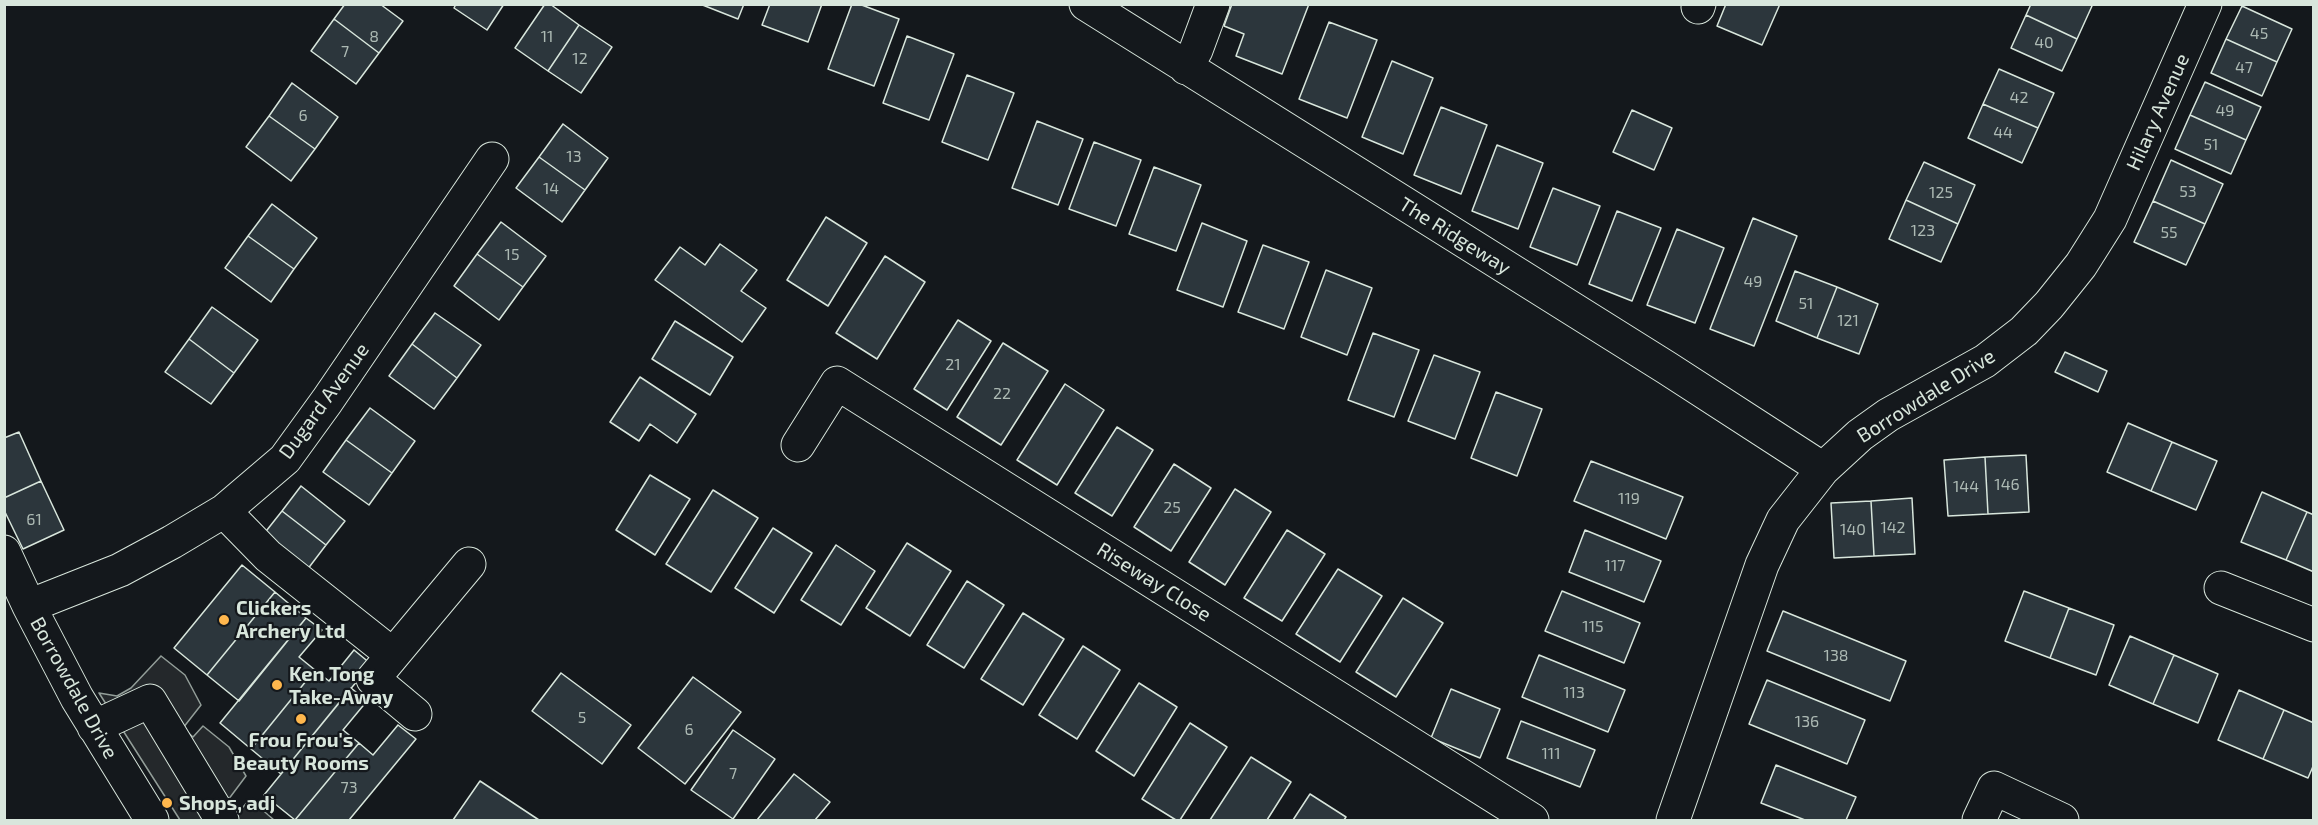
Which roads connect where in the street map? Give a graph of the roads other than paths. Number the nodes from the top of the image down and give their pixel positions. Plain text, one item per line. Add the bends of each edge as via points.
1 (1086, 4) edge
2 (1213, 4) edge
3 (2205, 4) edge
4 (1186, 68) junction
5 (492, 159) dead end
6 (2110, 219) joint
7 (798, 445) dead end
8 (1823, 469) junction
9 (224, 511) junction
10 (4, 552) edge
11 (469, 564) dead end
12 (2221, 588) dead end
13 (29, 606) junction
14 (2313, 625) edge
15 (393, 656) junction
16 (415, 714) dead end
17 (94, 727) junction
18 (152, 820) edge
19 (222, 820) edge
20 (1532, 820) edge
21 (1673, 820) edge
22 (1979, 820) edge
23 (2062, 820) edge

1 - 4 street, The Ridgeway
2 - 4 street
3 - 6 street, Hilary Avenue
4 - 8 street, The Ridgeway
5 - 9 street, Dugard Avenue via 285,459
6 - 8 street, Borrowdale Drive via 2081,266 2024,331 1984,361 1888,415
7 - 20 street, Riseway Close via 837,383
8 - 21 street, Borrowdale Drive via 1783,520 1762,565
9 - 13 street, Dugard Avenue via 120,570
9 - 15 street via 268,556
10 - 13 street, Borrowdale Drive
11 - 15 street
12 - 14 street
13 - 17 street, Borrowdale Drive
15 - 16 street via 372,679
17 - 18 street, Borrowdale Drive
17 - 19 street via 150,701
22 - 23 street via 1994,788

